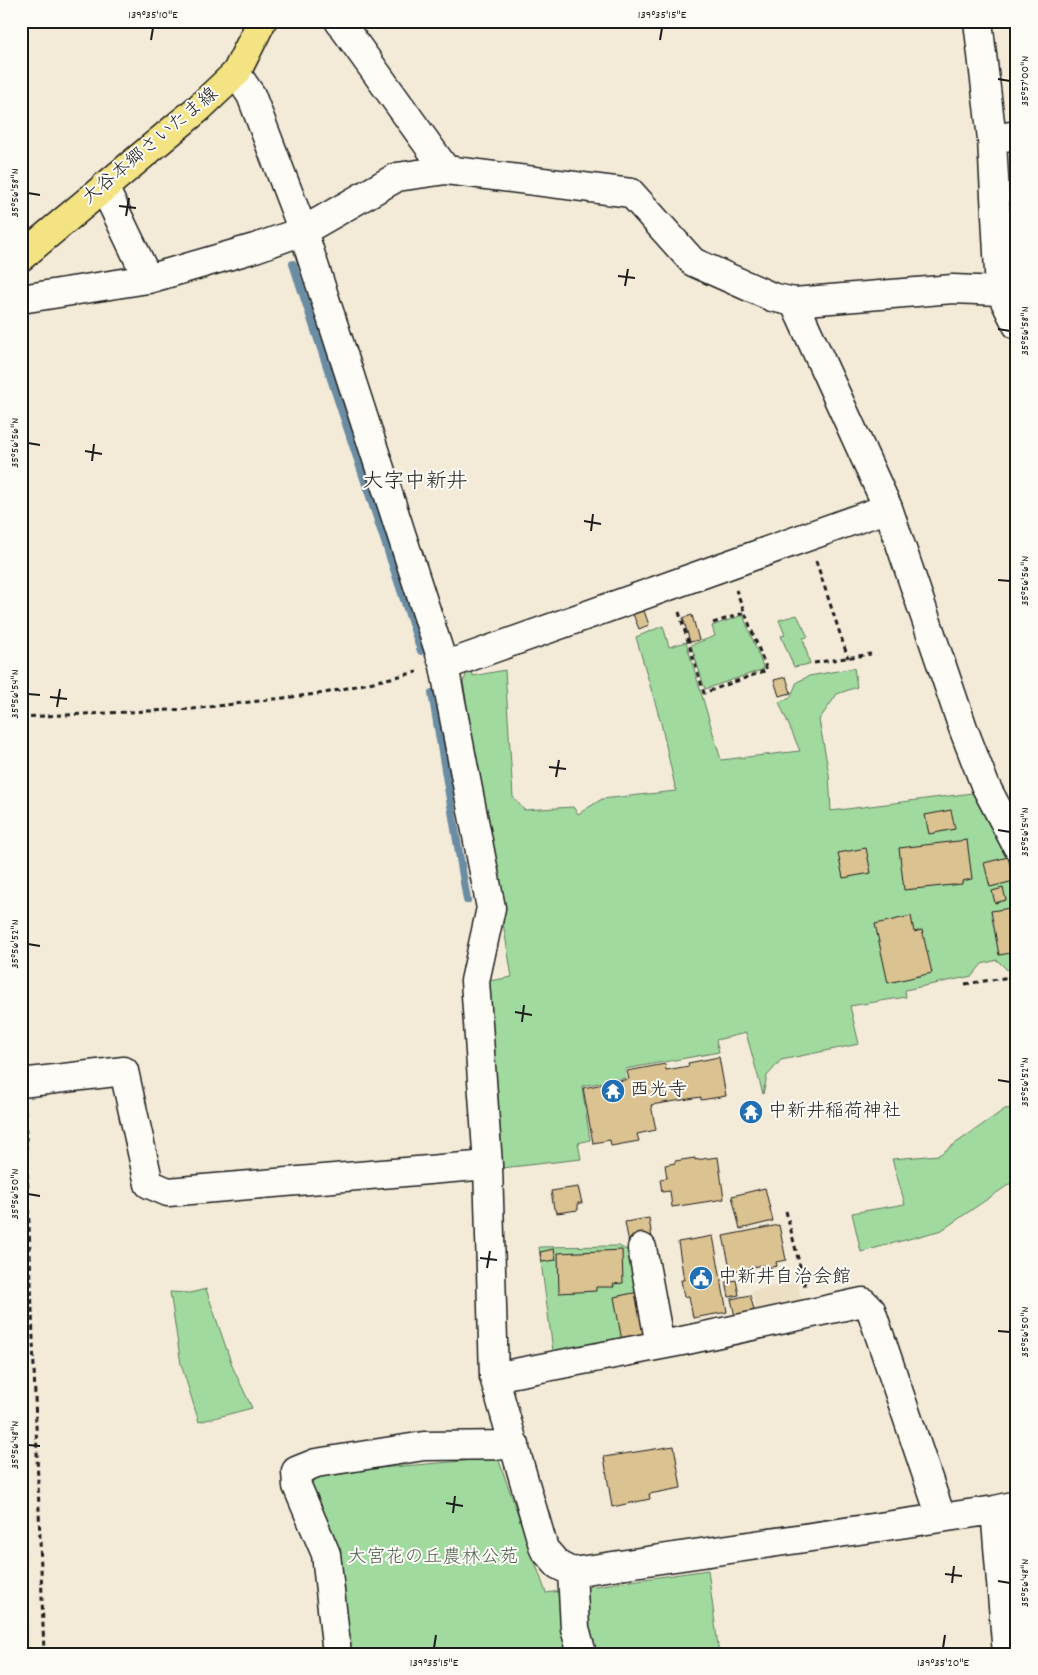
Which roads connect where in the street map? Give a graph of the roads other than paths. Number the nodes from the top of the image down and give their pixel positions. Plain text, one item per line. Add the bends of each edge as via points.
1 (262, 21) edge
2 (340, 21) edge
3 (978, 21) edge
4 (236, 73) junction
5 (1005, 137) edge
6 (446, 170) junction
7 (104, 187) junction
8 (303, 231) junction
9 (21, 257) edge
10 (1005, 273) edge
11 (148, 279) junction
12 (21, 299) edge
13 (794, 302) junction
14 (1017, 325) edge
15 (888, 508) junction
16 (444, 666) junction
17 (1017, 846) edge
18 (22, 1082) edge
19 (488, 1165) junction
20 (642, 1248) dead end
21 (660, 1346) junction
22 (494, 1377) junction
23 (515, 1445) junction
24 (1006, 1508) edge
25 (941, 1517) junction
26 (572, 1572) junction
27 (337, 1654) edge
28 (582, 1654) edge
29 (1007, 1654) edge

1 - 4 main road, 大谷本郷さいたま線
2 - 6 street
3 - 5 street
4 - 7 main road, 大谷本郷さいたま線
4 - 8 street via 251,95
5 - 10 street
6 - 8 street via 398,177
6 - 13 street via 631,193 693,262 772,297
7 - 9 main road, 大谷本郷さいたま線
7 - 11 street
8 - 11 street
8 - 16 street
10 - 13 street via 953,289
10 - 14 street
11 - 12 street
13 - 15 street
15 - 16 street
15 - 17 street via 963,728 985,785
16 - 19 street via 491,908 475,981
18 - 19 street via 124,1071 149,1184 168,1192
19 - 22 street
20 - 21 street
21 - 22 street
21 - 25 street via 863,1302 871,1310
22 - 23 street
23 - 26 street via 544,1549 558,1565
23 - 27 street via 424,1446 316,1464 296,1471 297,1486 326,1554
24 - 25 street
24 - 29 street
25 - 26 street
26 - 28 street via 575,1628

